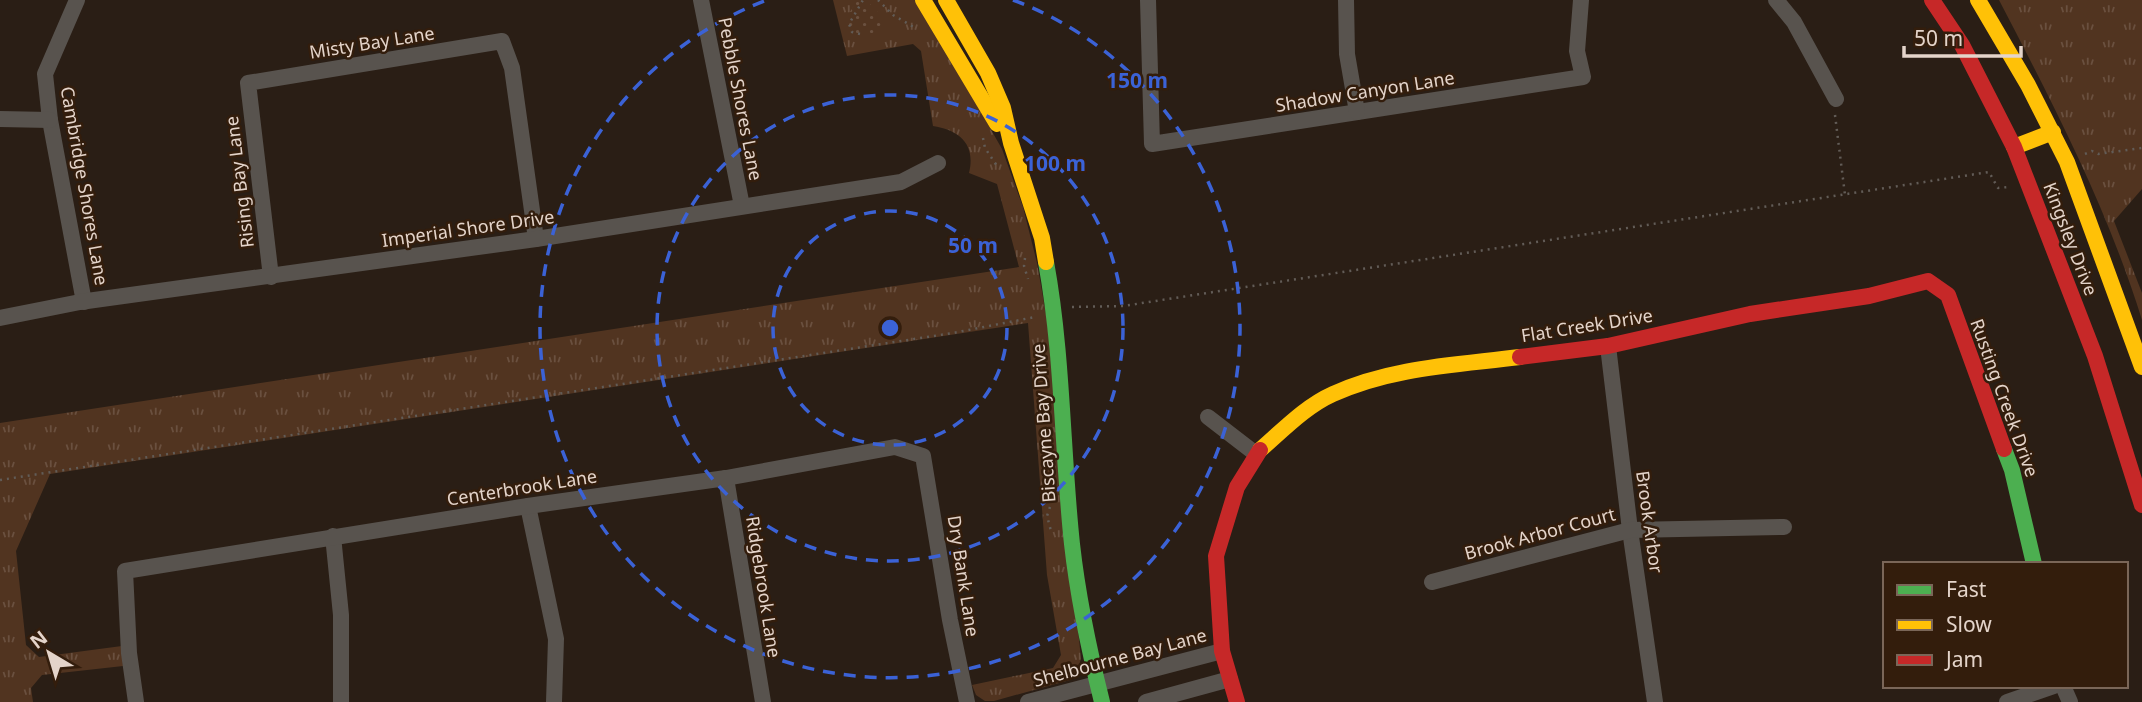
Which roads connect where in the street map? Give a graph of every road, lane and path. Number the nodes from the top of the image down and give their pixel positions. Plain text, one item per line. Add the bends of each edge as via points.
1 (77, 0) edge
2 (701, 0) edge
3 (863, 0) edge
4 (878, 0) edge
5 (923, 0) edge
6 (946, 0) edge
7 (1148, 0) edge
8 (1346, 0) edge
9 (1581, 0) edge
10 (1776, 0) edge
11 (1932, 0) edge
12 (1978, 0) edge
13 (860, 34) dead end
14 (926, 35) dead end
15 (247, 83) joint
16 (1836, 99) joint
17 (1357, 112) junction
18 (0, 119) edge
19 (50, 120) junction
20 (2053, 132) junction
21 (982, 137) dead end
22 (1011, 143) junction
23 (2014, 147) junction
24 (2142, 148) edge
25 (2067, 162) junction
26 (938, 163) dead end
27 (1002, 175) dead end
28 (2026, 177) junction
29 (1845, 195) junction
30 (742, 206) junction
31 (536, 239) junction
32 (1026, 253) dead end
33 (271, 277) junction
34 (1029, 280) dead end
35 (1941, 289) joint
36 (84, 302) junction
37 (1036, 307) dead end
38 (1055, 311) junction
39 (1036, 317) junction
40 (0, 318) edge
41 (1038, 327) dead end
42 (1608, 346) junction
43 (2142, 367) edge
44 (1208, 417) dead end
45 (1256, 454) junction
46 (923, 456) joint
47 (726, 478) junction
48 (0, 480) edge
49 (1051, 502) dead end
50 (2142, 505) edge
51 (528, 506) junction
52 (1784, 527) dead end
53 (1630, 530) junction
54 (333, 536) junction
55 (1052, 536) dead end
56 (2034, 562) edge
57 (1432, 582) dead end
58 (1222, 651) junction
59 (1230, 679) junction
60 (1097, 684) junction
61 (2048, 688) edge
62 (136, 702) edge
63 (341, 702) edge
64 (554, 702) edge
65 (763, 702) edge
66 (967, 702) edge
67 (1028, 702) edge
68 (1102, 702) edge
69 (1146, 702) edge
70 (1237, 702) edge
71 (1655, 702) edge
72 (2007, 702) edge

1 - 19 street, Cambridge Shores Lane via 45,74
2 - 30 street, Pebble Shores Lane
3 - 13 path via 849,24 852,32
4 - 14 path
5 - 22 street, Biscayne Bay Drive
6 - 22 street, Biscayne Bay Drive via 988,73
7 - 17 street, Shadow Canyon Lane via 1152,144
8 - 17 street via 1347,54
9 - 17 street, Shadow Canyon Lane via 1577,51 1583,77
10 - 16 street via 1794,22
11 - 23 street, Kingsley Drive via 1962,45
12 - 20 street, Kingsley Drive
15 - 31 street, Misty Bay Lane via 502,41 512,68
15 - 33 street, Rising Bay Lane
16 - 29 path
18 - 19 street
19 - 36 street, Cambridge Shores Lane
20 - 23 street
20 - 25 street, Kingsley Drive
21 - 27 path
22 - 38 street, Biscayne Bay Drive via 1042,238
23 - 28 street, Kingsley Drive
24 - 25 path via 2098,155 2092,151
25 - 43 street, Kingsley Drive
26 - 30 street, Imperial Shore Drive via 901,182
28 - 29 path via 1998,188 1989,172
28 - 50 street, Kingsley Drive via 2095,356
29 - 38 path via 1124,306
30 - 31 street, Imperial Shore Drive
31 - 33 street, Imperial Shore Drive
32 - 34 path
33 - 36 street, Imperial Shore Drive
35 - 42 street, Flat Creek Drive via 1928,281
35 - 56 street, Rusting Creek Drive via 1948,295 2012,470
36 - 40 street, Imperial Shore Drive
37 - 39 path
38 - 60 street, Biscayne Bay Drive via 1072,545
39 - 41 path
39 - 48 path
42 - 45 street, Flat Creek Drive via 1393,373 1332,394 1301,414
42 - 53 street, Brook Arbor
44 - 45 street
45 - 58 street, Flat Creek Drive via 1237,487 1216,556
46 - 47 street, Centerbrook Lane via 895,447
46 - 66 street, Dry Bank Lane
47 - 51 street, Centerbrook Lane
47 - 65 street, Ridgebrook Lane
49 - 55 path via 1047,516
51 - 54 street, Centerbrook Lane
51 - 64 street via 556,639
52 - 53 street, Brook Arbor Court
53 - 57 street, Brook Arbor Court
53 - 71 street, Brook Arbor
54 - 62 street, Centerbrook Lane via 125,571
54 - 63 street via 341,615
58 - 59 street, Flat Creek Drive
58 - 60 street, Shelbourne Bay Lane
59 - 69 street
59 - 70 street, Flat Creek Drive
60 - 67 street, Shelbourne Bay Lane
60 - 68 street, Biscayne Bay Drive
61 - 72 street

